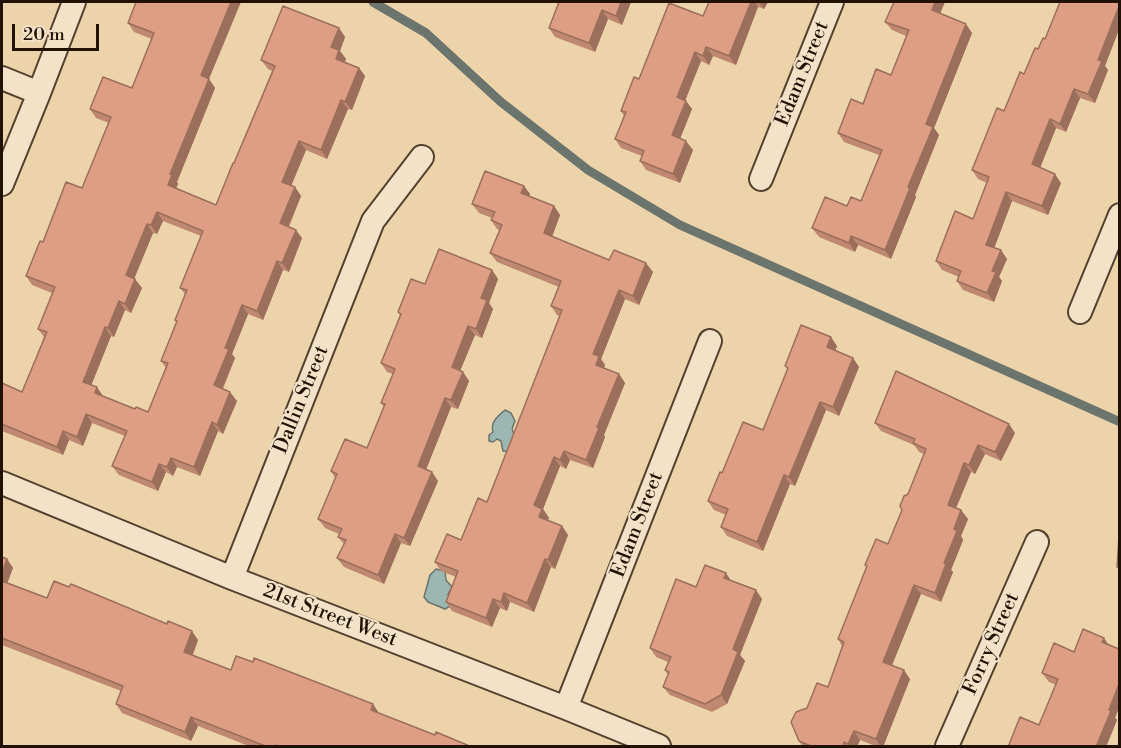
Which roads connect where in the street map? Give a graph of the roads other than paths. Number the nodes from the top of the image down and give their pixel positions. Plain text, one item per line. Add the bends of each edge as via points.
1 (74, 2) edge
2 (832, 2) edge
3 (2, 78) edge
4 (39, 93) junction
5 (422, 157) dead end
6 (760, 179) dead end
7 (2, 184) edge
8 (1119, 215) edge
9 (1080, 312) dead end
10 (710, 341) dead end
11 (2, 483) edge
12 (1036, 542) dead end
13 (232, 578) junction
14 (566, 708) junction
15 (659, 747) edge
16 (947, 747) edge

1 - 4 street
2 - 6 street, Edam Street
3 - 4 street
4 - 7 street
5 - 13 street, Dallin Street via 373,221
8 - 9 street
10 - 14 street, Edam Street
11 - 13 street, 21st Street West
12 - 16 street, Forry Street
13 - 14 street, 21st Street West
14 - 15 street, 21st Street West

